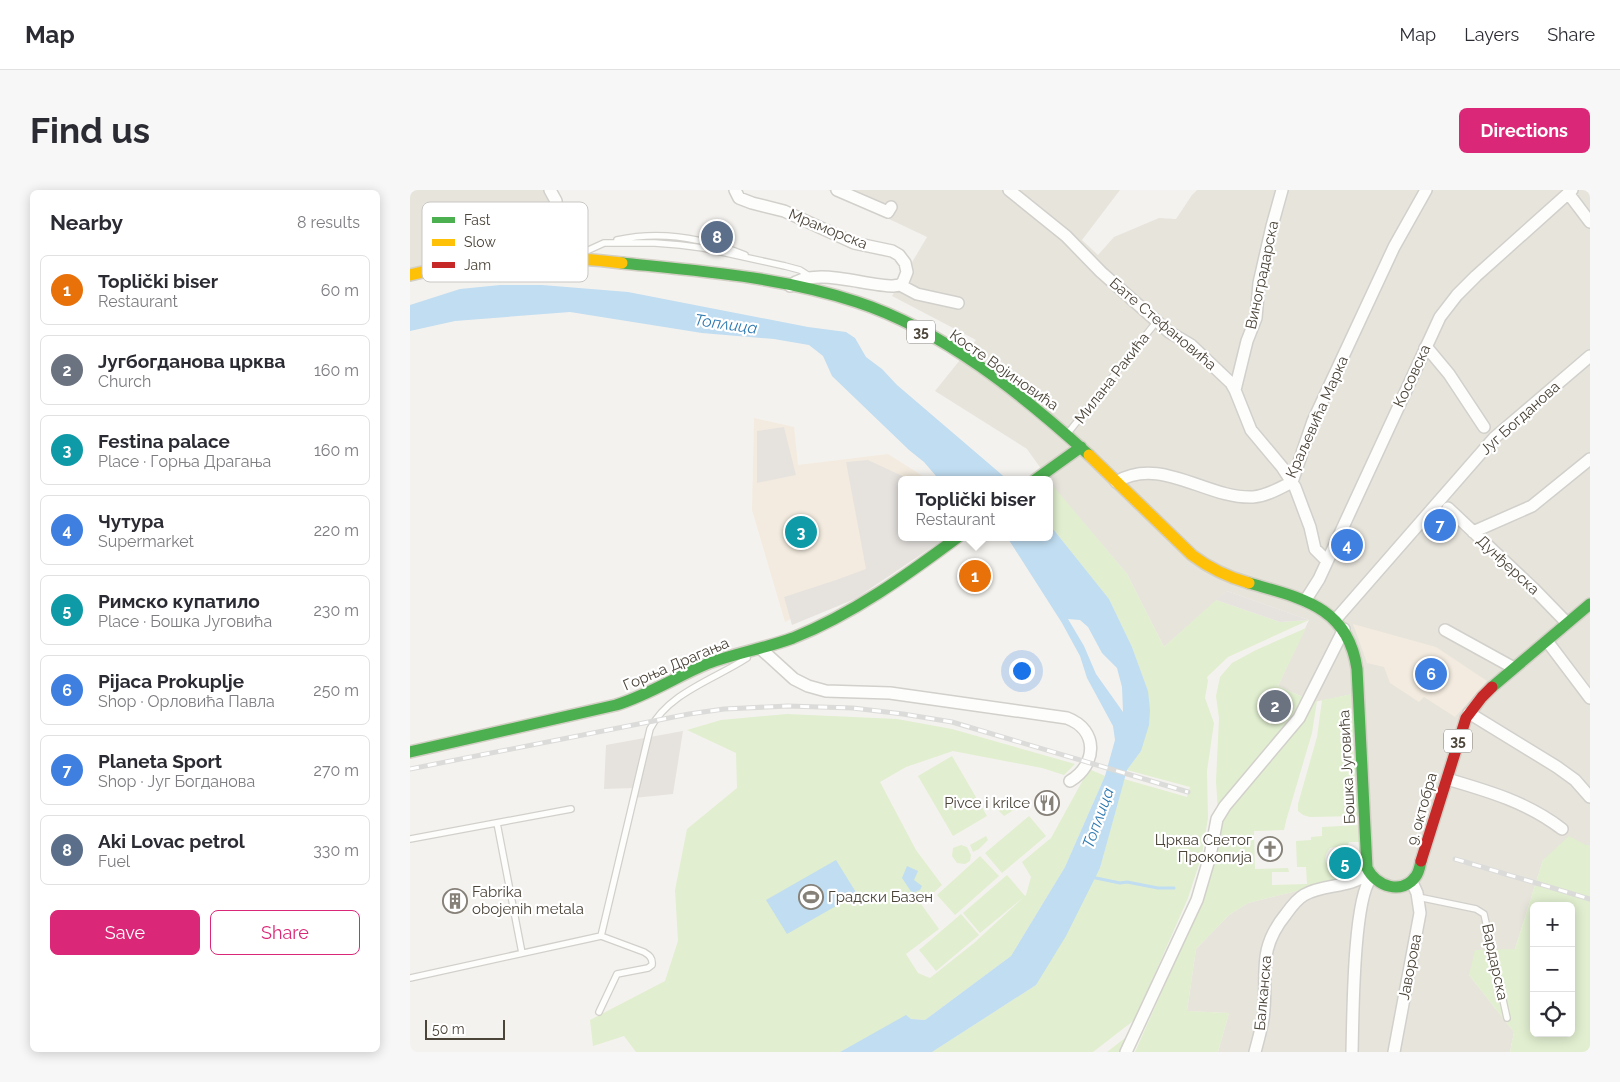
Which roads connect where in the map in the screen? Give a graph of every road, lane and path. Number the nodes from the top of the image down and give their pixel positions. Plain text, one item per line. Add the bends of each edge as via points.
1 (550, 190) edge
2 (735, 190) edge
3 (837, 190) edge
4 (1009, 190) edge
5 (1282, 190) edge
6 (1426, 190) edge
7 (1570, 192) edge
8 (556, 202) edge
9 (891, 207) dead end
10 (1590, 222) edge
11 (588, 249) edge
12 (588, 259) edge
13 (811, 278) junction
14 (900, 285) junction
15 (790, 286) junction
16 (826, 293) junction
17 (958, 303) dead end
18 (1157, 321) junction
19 (1425, 348) junction
20 (1590, 356) edge
21 (1236, 390) junction
22 (1484, 426) dead end
23 (1067, 435) junction
24 (1081, 447) junction
25 (1590, 459) edge
26 (1040, 476) edge
27 (1116, 482) junction
28 (1292, 482) junction
29 (1448, 508) dead end
30 (1473, 532) junction
31 (953, 541) edge
32 (1326, 560) junction
33 (1305, 601) junction
34 (1590, 604) edge
35 (1336, 619) junction
36 (1567, 623) junction
37 (1344, 629) junction
38 (1445, 630) dead end
39 (1547, 641) junction
40 (762, 649) junction
41 (1514, 668) junction
42 (1590, 698) edge
43 (1469, 713) junction
44 (410, 752) edge
45 (1446, 779) junction
46 (1070, 781) dead end
47 (1590, 797) edge
48 (571, 809) dead end
49 (497, 823) junction
50 (1562, 829) dead end
51 (410, 839) edge
52 (1370, 875) junction
53 (1412, 882) junction
54 (1418, 896) junction
55 (601, 936) junction
56 (522, 954) junction
57 (410, 978) edge
58 (599, 1012) dead end
59 (1507, 1018) dead end
60 (1126, 1052) edge
61 (1255, 1052) edge
62 (1352, 1052) edge
63 (1394, 1052) edge

1 - 8 street
2 - 14 street, Мраморска via 739,198 784,211 854,243 899,255 908,272
3 - 9 street via 888,212
4 - 18 street, Бате Стефановића via 1066,236
5 - 21 street, Виноградарска via 1258,283 1256,318 1247,341
6 - 28 street, Краљевића Марка via 1394,247 1316,414
7 - 10 street
7 - 19 street, Косовска via 1457,294 1440,316
11 - 13 lane via 604,243 680,245 800,270
12 - 15 main road, Косте Војиновића / 35 via 720,274
13 - 14 street
13 - 15 street via 801,279
13 - 16 lane
14 - 17 street via 917,294
15 - 16 main road, Косте Војиновића / 35
16 - 23 main road, Косте Војиновића / 35 via 892,316 959,354
18 - 21 street, Бате Стефановића via 1191,345
18 - 23 lane, Милана Ракића
19 - 22 street via 1449,374
19 - 32 street, Косовска
20 - 35 street, Југ Богданова via 1494,438
21 - 28 street, Бате Стефановића via 1251,430
23 - 24 main road, Косте Војиновића / 35
24 - 26 main road
24 - 27 main road, Косте Војиновића / 35
25 - 30 street via 1532,506
27 - 28 street, Краљевића Марка via 1142,472 1161,474 1217,491 1251,497 1272,492
27 - 33 main road, Косте Војиновића / 35 via 1184,548 1209,567 1239,581
28 - 32 street, Бате Стефановића via 1309,522 1315,549
29 - 30 street, Дунђерска
30 - 36 street, Дунђерска
31 - 40 main road, Горња Драгања via 916,568 837,616 803,634
32 - 33 street, Косовска
33 - 35 main road, Косте Војиновића / 35
34 - 36 main road, 9. октобра / 35
35 - 37 main road, Косте Војиновића / 35
36 - 39 main road, 9. октобра / 35
37 - 52 main road, Бошка Југовића / 35 via 1351,642 1358,673 1366,864
37 - 60 street via 1299,718 1217,819 1198,900
38 - 41 street
39 - 41 main road, 9. октобра / 35
39 - 42 street
40 - 44 main road, Горња Драгања via 724,658 624,703
40 - 46 street via 794,679 826,691 890,693 1074,720 1085,729 1091,749 1085,768
40 - 55 lane via 679,697 654,720
41 - 43 main road, 9. октобра / 35
43 - 45 main road, 9. октобра / 35
43 - 47 street via 1569,776
45 - 50 street via 1522,804 1548,817
45 - 53 main road, 9. октобра / 35 via 1422,863
48 - 49 lane
49 - 51 lane
49 - 56 lane
52 - 53 main road via 1390,887
52 - 61 street, Балканска via 1355,882 1305,894 1280,922 1268,942 1263,1019
52 - 62 street, Бошка Југовића via 1361,905
53 - 54 street, Јаворова
54 - 59 lane, Вардарска via 1476,909 1484,914
54 - 63 street, Јаворова via 1420,913
55 - 56 lane
55 - 58 lane via 644,952 650,956 652,965 617,974
56 - 57 lane

